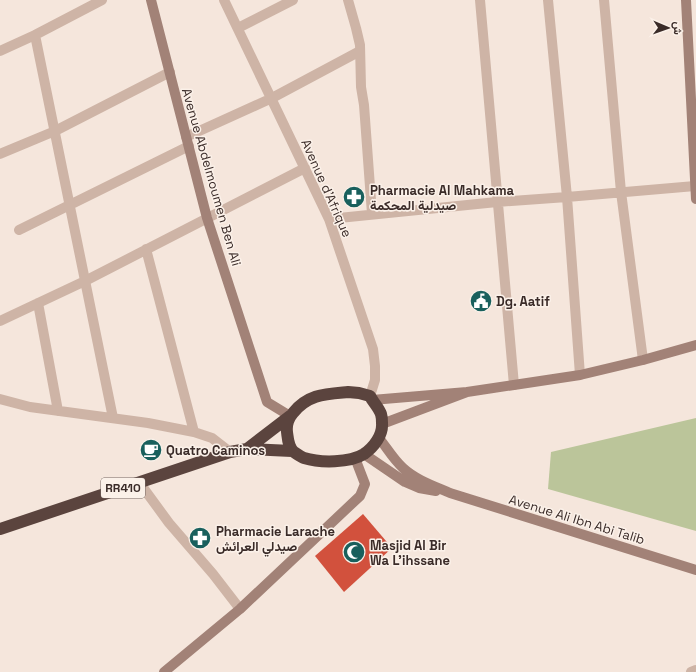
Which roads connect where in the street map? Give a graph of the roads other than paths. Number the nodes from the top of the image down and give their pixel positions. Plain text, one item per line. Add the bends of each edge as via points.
1 (102, 0) edge
2 (151, 0) edge
3 (224, 0) edge
4 (293, 0) edge
5 (348, 0) edge
6 (480, 0) edge
7 (548, 0) edge
8 (604, 0) edge
9 (686, 0) edge
10 (238, 28) junction
11 (35, 35) junction
12 (0, 51) edge
13 (360, 51) junction
14 (170, 72) junction
15 (272, 98) junction
16 (54, 131) junction
17 (188, 141) junction
18 (0, 154) edge
19 (305, 168) junction
20 (695, 186) junction
21 (622, 192) junction
22 (567, 197) junction
23 (696, 199) edge
24 (497, 202) junction
25 (70, 206) junction
26 (372, 214) junction
27 (207, 218) junction
28 (329, 219) junction
29 (19, 230) dead end
30 (146, 249) junction
31 (85, 280) junction
32 (38, 303) junction
33 (0, 322) edge
34 (696, 345) edge
35 (642, 360) junction
36 (580, 375) junction
37 (514, 385) junction
38 (467, 392) junction
39 (371, 398) junction
40 (0, 399) edge
41 (58, 411) junction
42 (290, 416) junction
43 (113, 418) junction
44 (382, 424) junction
45 (194, 432) junction
46 (379, 438) junction
47 (247, 449) junction
48 (292, 451) junction
49 (230, 452) junction
50 (360, 456) junction
51 (139, 482) junction
52 (450, 493) junction
53 (0, 529) edge
54 (696, 570) edge
55 (240, 609) junction
56 (696, 670) edge
57 (164, 672) edge
58 (691, 672) edge

1 - 11 street
2 - 14 street, Avenue Abdelmoumen Ben Ali
3 - 10 street, Avenue d'Afrique
4 - 10 street
5 - 13 street
6 - 24 street
7 - 22 street
8 - 21 street
9 - 20 street
10 - 15 street, Avenue d'Afrique
11 - 12 street
11 - 16 street
13 - 15 street
13 - 26 street
14 - 16 street
14 - 17 street, Avenue Abdelmoumen Ben Ali
15 - 17 street
15 - 19 street, Avenue d'Afrique
16 - 18 street
16 - 25 street
17 - 25 street
17 - 27 street, Avenue Abdelmoumen Ben Ali
19 - 27 street
19 - 28 street, Avenue d'Afrique
20 - 21 street
20 - 23 street
21 - 22 street
21 - 35 street
22 - 24 street
22 - 36 street
24 - 26 street
24 - 37 street
25 - 29 street
25 - 31 street
26 - 28 street
27 - 30 street
27 - 42 street, Avenue Abdelmoumen Ben Ali via 268,402
28 - 39 street, Avenue d'Afrique via 373,349 375,380
30 - 31 street
30 - 45 street
31 - 32 street
31 - 43 street
32 - 33 street
32 - 41 street
34 - 35 street
35 - 36 street
36 - 37 street
37 - 38 street
38 - 39 street
38 - 44 street
39 - 42 highway, RR410 via 359,392 324,394 310,398
39 - 44 highway via 381,414
40 - 41 street
41 - 43 street
42 - 47 highway, RR410
42 - 48 highway via 286,425
43 - 45 street
44 - 46 highway
45 - 49 street via 212,438
46 - 50 highway via 372,448
46 - 52 street via 395,460 412,475
47 - 48 highway, RR410
47 - 49 highway, RR410
48 - 50 highway, RR410 via 303,458 321,461 338,461
49 - 51 highway, RR410
50 - 52 street via 419,488
50 - 55 street via 364,484 360,496
51 - 53 highway, RR410
51 - 55 street via 169,523
52 - 54 street, Avenue Ali Ibn Abi Talib
55 - 57 street
56 - 58 street

